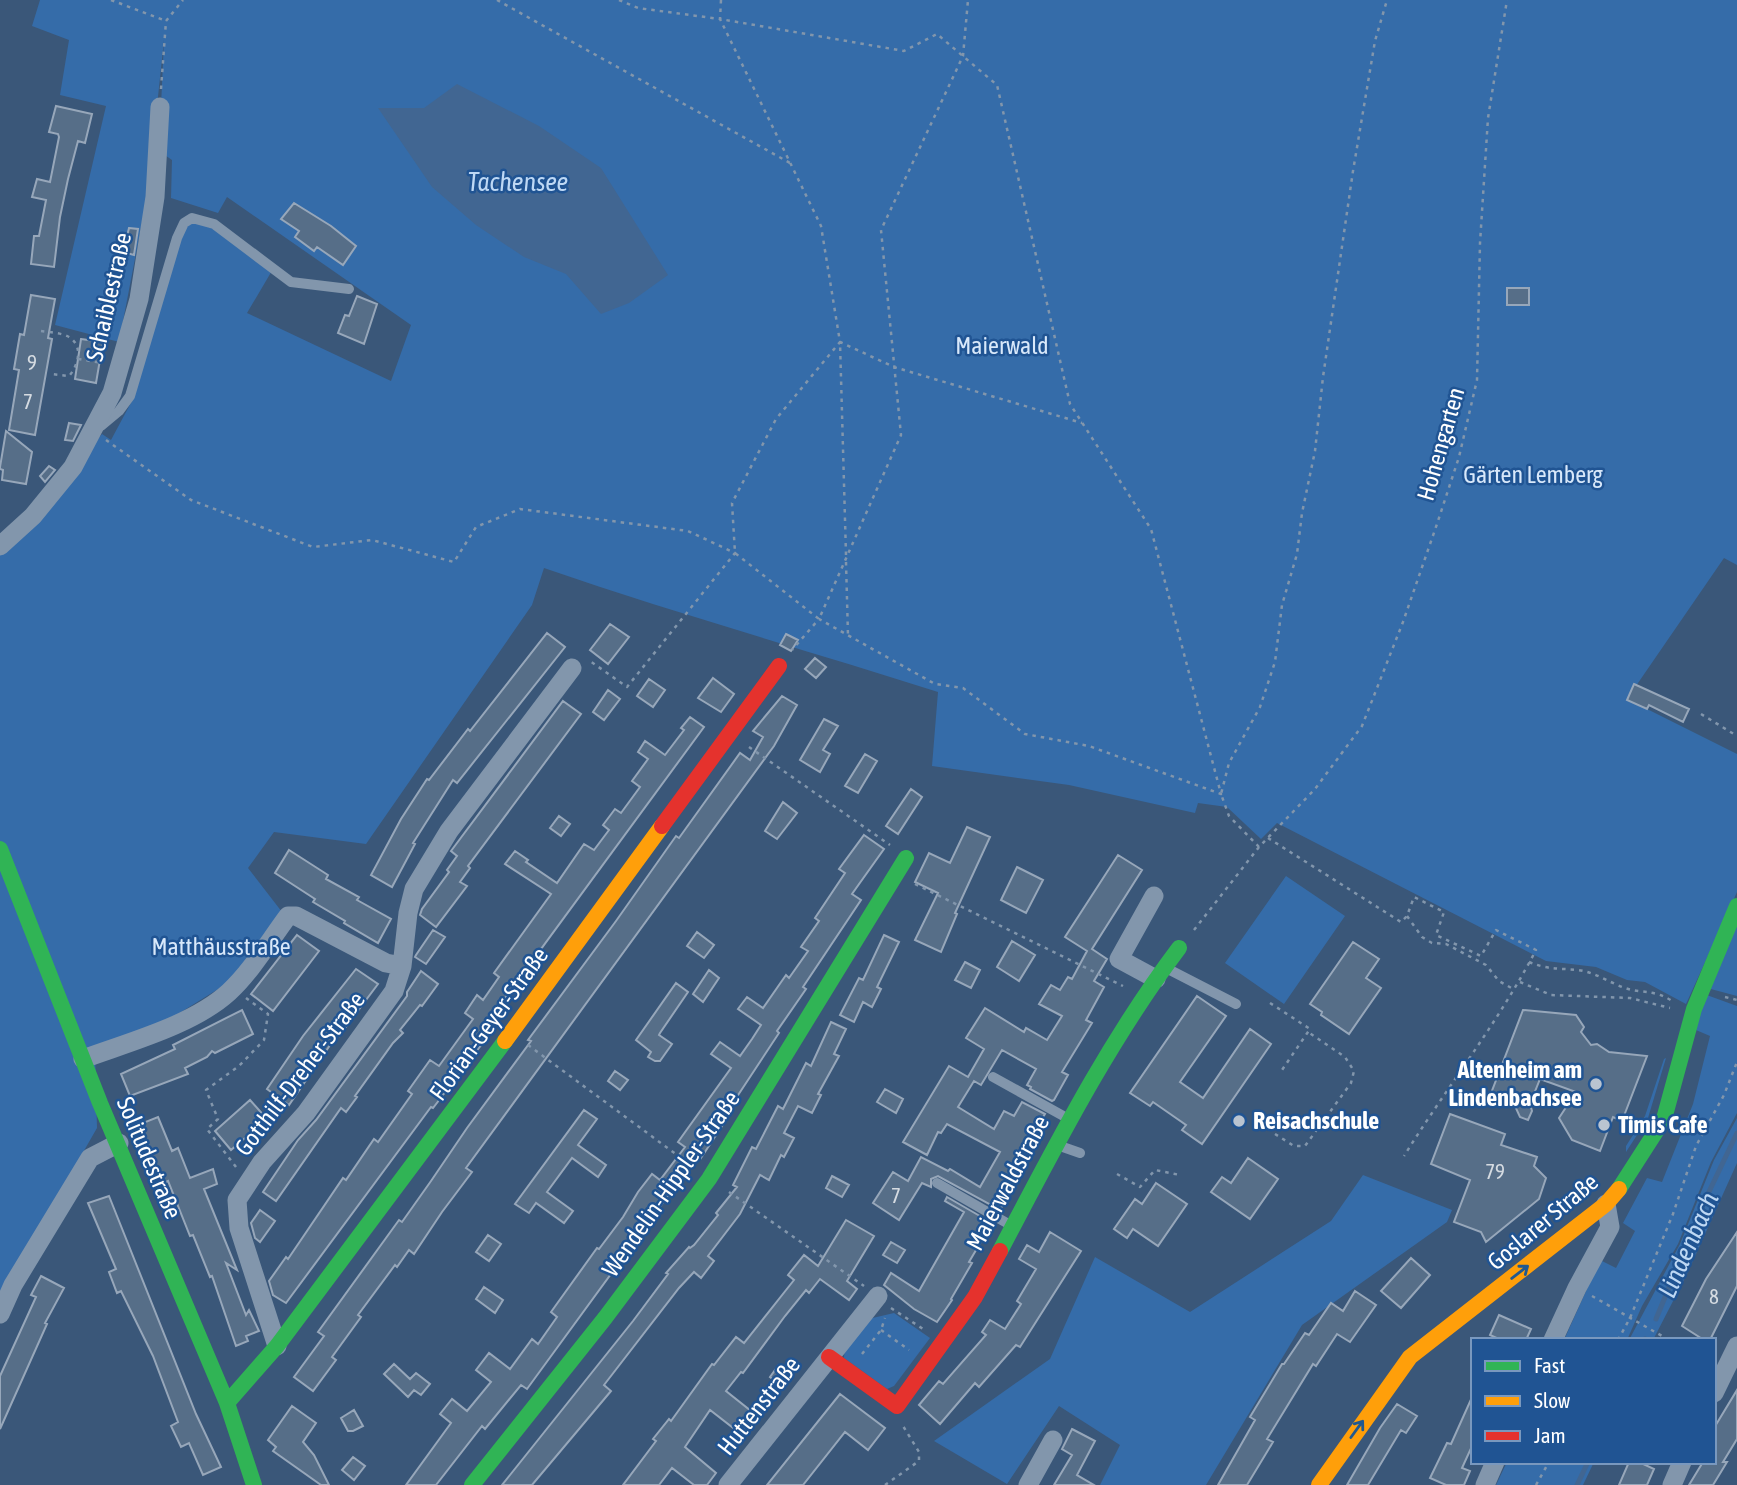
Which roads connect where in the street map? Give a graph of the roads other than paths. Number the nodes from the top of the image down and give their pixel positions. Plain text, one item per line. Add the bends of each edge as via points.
1 (160, 107) road end
2 (349, 289) dead end
3 (89, 435) junction
4 (0, 546) edge
5 (779, 666) road end
6 (572, 668) road end
7 (0, 849) edge
8 (906, 858) dead end
9 (1154, 896) dead end
10 (1737, 906) edge
11 (1179, 948) road end
12 (402, 966) junction
13 (1160, 973) junction
14 (1236, 1004) dead end
15 (83, 1059) junction
16 (993, 1077) dead end
17 (1070, 1120) junction
18 (119, 1143) junction
19 (1056, 1144) junction
20 (1080, 1153) dead end
21 (937, 1184) dead end
22 (1606, 1204) junction
23 (1012, 1227) junction
24 (878, 1297) road end
25 (0, 1314) edge
26 (1554, 1338) edge
27 (277, 1346) junction
28 (1737, 1346) edge
29 (829, 1357) junction
30 (1724, 1385) edge
31 (227, 1403) junction
32 (897, 1406) joint
33 (1053, 1440) dead end
34 (1494, 1464) edge
35 (1681, 1464) edge
36 (254, 1485) edge
37 (472, 1485) edge
38 (727, 1485) edge
39 (1028, 1485) edge
40 (1319, 1485) edge
41 (1485, 1485) edge
42 (1671, 1485) edge

1 - 3 street, Schaiblestraße via 155,197 139,299 112,393
2 - 3 lane via 291,282 214,225 192,218 177,238 130,396
3 - 4 street, Schaiblestraße via 73,467 33,516
5 - 27 street, Florian-Geyer-Straße
6 - 12 street, Gotthilf-Dreher-Straße via 449,831 414,889
7 - 15 street, Solitudestraße
8 - 37 street, Wendelin-Hippler-Straße via 709,1179
9 - 13 street via 1119,960
10 - 22 street, Goslarer Straße via 1694,1009 1664,1119
11 - 13 street, Maierwaldstraße
12 - 15 street via 386,963 288,916 233,987 192,1016
12 - 27 street, Gotthilf-Dreher-Straße via 394,991 237,1200 239,1228
13 - 14 lane
13 - 17 street, Maierwaldstraße
15 - 18 street, Solitudestraße
16 - 17 lane
17 - 19 street, Maierwaldstraße
18 - 25 street via 90,1158
18 - 31 street, Solitudestraße
19 - 20 lane
19 - 23 street, Maierwaldstraße
21 - 23 lane
22 - 26 street via 1611,1227
40 -> 22 street, Goslarer Straße via 1410,1357
23 - 32 street, Maierwaldstraße via 975,1297
24 - 29 street, Huttenstraße
27 - 31 street, Florian-Geyer-Straße
28 - 30 street
29 - 32 street, Huttenstraße
29 - 38 street, Huttenstraße
31 - 36 street, Solitudestraße
33 - 39 street
34 - 41 street
35 - 42 street

